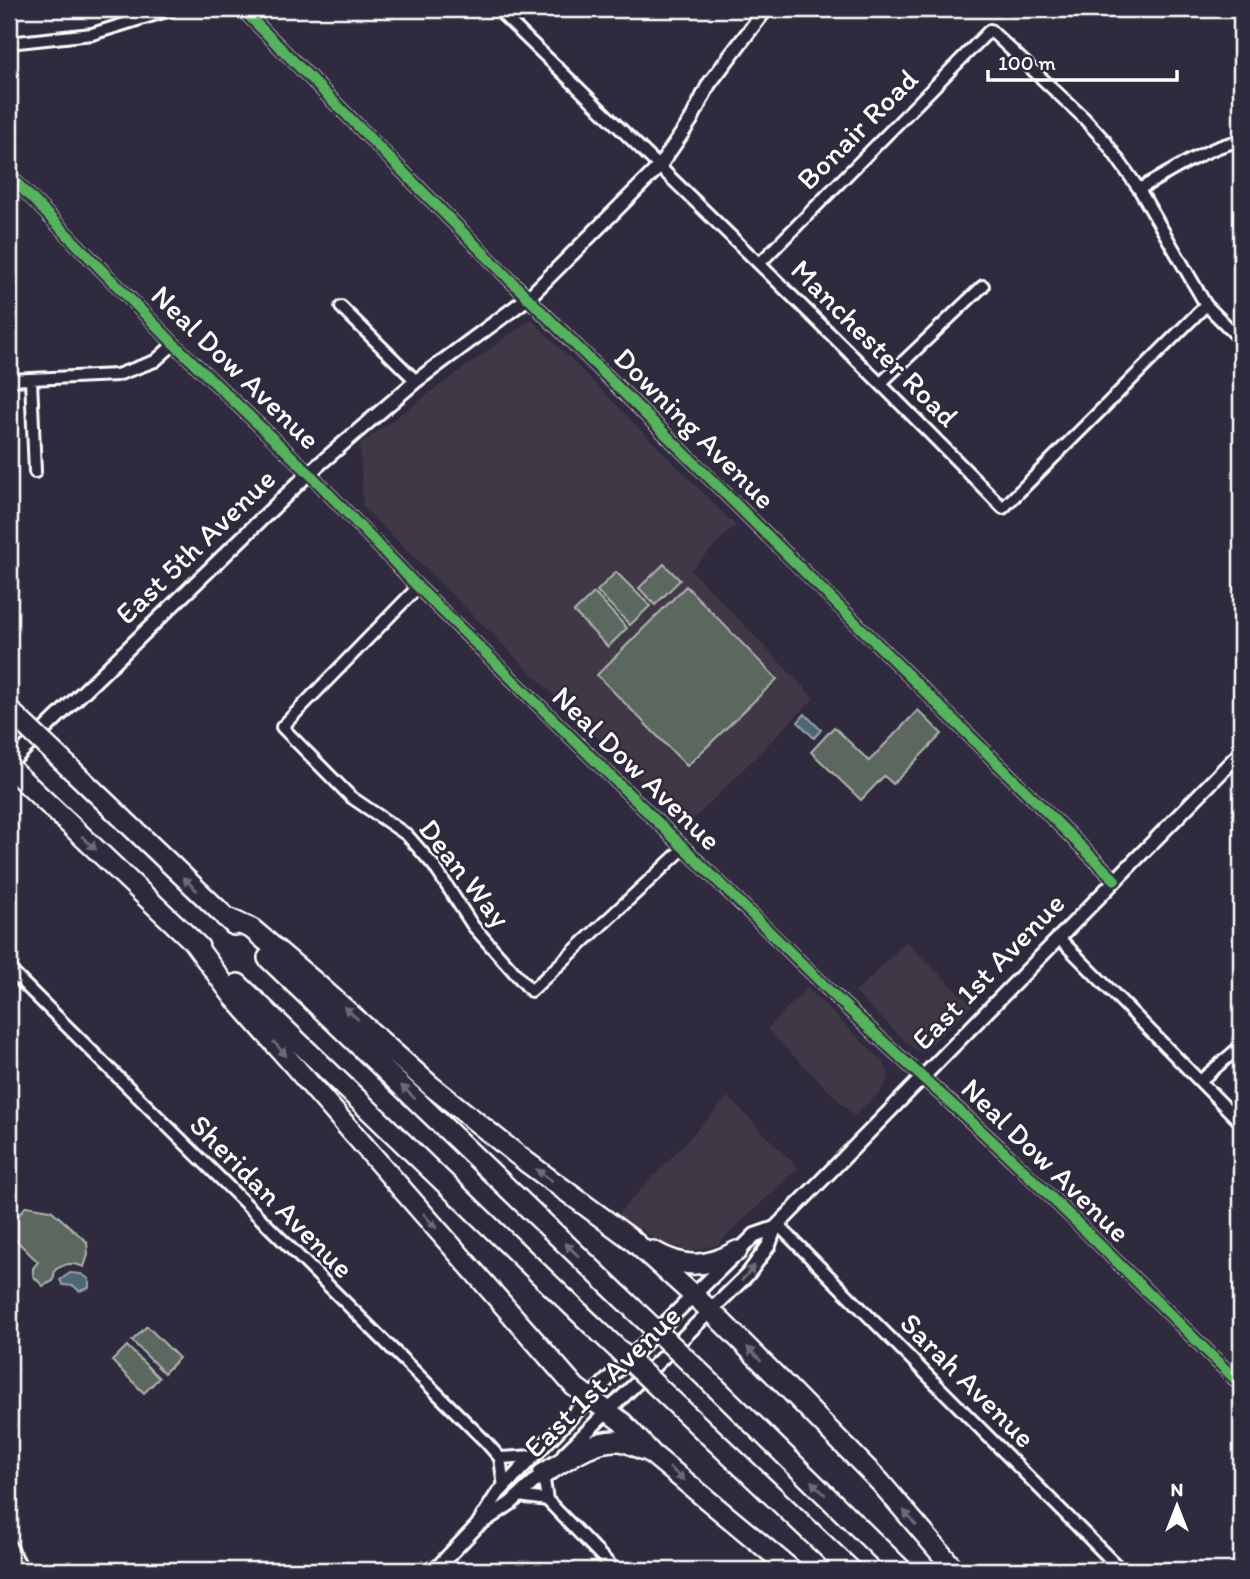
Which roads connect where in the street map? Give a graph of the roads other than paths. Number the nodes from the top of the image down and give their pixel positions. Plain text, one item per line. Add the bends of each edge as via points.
1 (173, 9) edge
2 (242, 9) edge
3 (766, 9) edge
4 (503, 15) dead end
5 (9, 43) edge
6 (1241, 141) edge
7 (659, 167) junction
8 (9, 175) edge
9 (1139, 189) junction
10 (760, 263) junction
11 (983, 286) dead end
12 (528, 298) junction
13 (1206, 305) junction
14 (341, 307) dead end
15 (1241, 340) edge
16 (174, 344) junction
17 (9, 380) edge
18 (31, 380) junction
19 (416, 381) junction
20 (881, 383) junction
21 (35, 472) dead end
22 (309, 473) junction
23 (418, 587) junction
24 (9, 710) edge
25 (1241, 752) edge
26 (9, 765) edge
27 (684, 848) junction
28 (1115, 880) junction
29 (225, 917) junction
30 (1058, 937) junction
31 (191, 939) junction
32 (9, 969) edge
33 (1241, 1046) edge
34 (922, 1077) junction
35 (1200, 1081) junction
36 (1241, 1123) edge
37 (776, 1226) junction
38 (631, 1239) junction
39 (737, 1251) junction
40 (692, 1294) junction
41 (712, 1312) junction
42 (1241, 1385) edge
43 (590, 1397) junction
44 (608, 1412) junction
45 (652, 1454) junction
46 (533, 1456) junction
47 (500, 1458) junction
48 (543, 1474) junction
49 (504, 1487) junction
50 (519, 1496) junction
51 (547, 1500) junction
52 (477, 1526) junction
53 (9, 1544) edge
54 (23, 1570) edge
55 (435, 1570) edge
56 (615, 1570) edge
57 (792, 1570) edge
58 (851, 1570) edge
59 (902, 1570) edge
60 (955, 1570) edge
61 (1121, 1570) edge

1 - 5 street via 92,34
2 - 12 street, Downing Avenue
3 - 7 street, East 5th Avenue via 709,85
4 - 7 street, Manchester Road
6 - 9 street via 1215,149
7 - 10 street, Manchester Road
7 - 12 street, East 5th Avenue
8 - 16 street, Neal Dow Avenue
9 - 10 street, Bonair Road via 1083,117 990,30
9 - 13 street
10 - 20 street, Manchester Road
11 - 20 street
12 - 19 street, East 5th Avenue
12 - 28 street, Downing Avenue
13 - 15 street
13 - 20 street, Manchester Road via 1003,508
14 - 19 street
16 - 18 street via 155,360 117,375
16 - 22 street, Neal Dow Avenue
17 - 18 street
18 - 21 street
19 - 22 street, East 5th Avenue
22 - 23 street, Neal Dow Avenue
22 - 26 street, East 5th Avenue
23 - 27 street, Neal Dow Avenue
23 - 27 street, Dean Way via 282,727 351,797 407,835 434,866 473,926 531,991
29 -> 24 highway, bridge
25 - 28 street, East 1st Avenue
26 -> 31 highway
27 - 34 street, Neal Dow Avenue
28 - 30 street, East 1st Avenue
38 -> 29 highway via 430,1085 252,929
59 -> 29 highway, bridge
30 - 34 street, East 1st Avenue
30 - 35 street
31 -> 43 highway via 242,1007 575,1387
31 - 58 highway, bridge
32 - 47 street, Sheridan Avenue
33 - 35 street
34 - 37 street, East 1st Avenue
34 - 42 street, Neal Dow Avenue
35 - 36 street
37 - 39 street, East 1st Avenue via 755,1235
41 -> 37 street, East 1st Avenue via 748,1274 769,1245
37 - 61 street, Sarah Avenue
38 - 39 highway via 681,1264 708,1264
38 - 40 highway
39 - 40 street, East 1st Avenue
40 - 41 highway
40 - 43 street, East 1st Avenue
41 - 44 street, East 1st Avenue
60 -> 41 highway via 880,1482
43 - 44 highway
43 - 46 street, East 1st Avenue
44 - 45 highway
44 - 48 street, East 1st Avenue
45 - 48 highway via 625,1442 608,1441
45 -> 57 highway
46 - 47 street
46 - 49 street, East 1st Avenue
47 - 49 street
48 - 50 street, East 1st Avenue
48 - 51 street
49 - 52 street, East 1st Avenue
50 - 51 street
50 - 52 street, East 1st Avenue
51 - 56 street
52 - 55 street, East 1st Avenue
53 - 54 street

